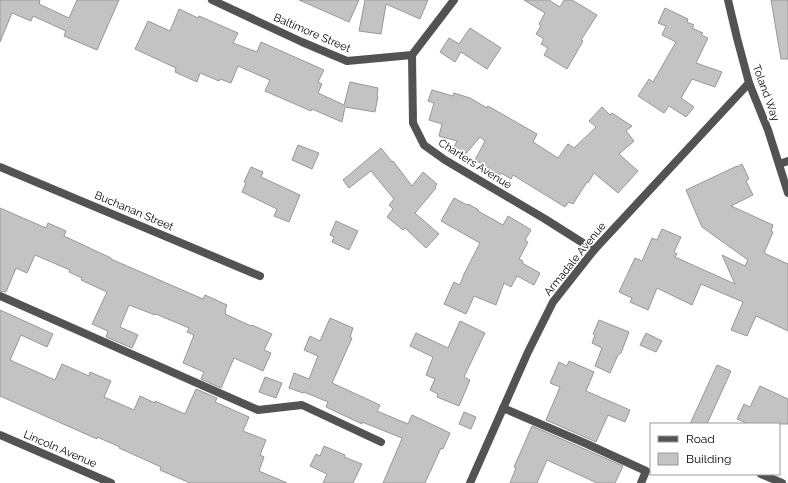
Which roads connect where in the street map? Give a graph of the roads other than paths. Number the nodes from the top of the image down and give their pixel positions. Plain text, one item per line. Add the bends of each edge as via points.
1 (212, 0) edge
2 (454, 0) edge
3 (728, 0) edge
4 (412, 55) junction
5 (749, 83) junction
6 (788, 161) edge
7 (779, 164) junction
8 (0, 167) edge
9 (786, 179) edge
10 (788, 193) edge
11 (594, 250) junction
12 (260, 276) dead end
13 (0, 296) edge
14 (503, 408) junction
15 (0, 435) edge
16 (381, 442) dead end
17 (763, 475) edge
18 (111, 483) edge
19 (470, 483) edge
20 (641, 483) edge
21 (782, 483) edge

1 - 4 street, Baltimore Street via 347,61
2 - 4 street
3 - 5 street, Toland Way
4 - 11 street, Charters Avenue via 413,123 424,145 444,160
5 - 7 street, Toland Way
5 - 11 street, Armadale Avenue
6 - 7 street
7 - 9 street, Toland Way
8 - 12 street, Buchanan Street
9 - 10 street, Toland Way
11 - 14 street, Armadale Avenue via 553,302
13 - 16 street via 258,410 302,406
14 - 19 street, Armadale Avenue
14 - 20 street via 646,471
15 - 18 street, Lincoln Avenue
17 - 21 street

